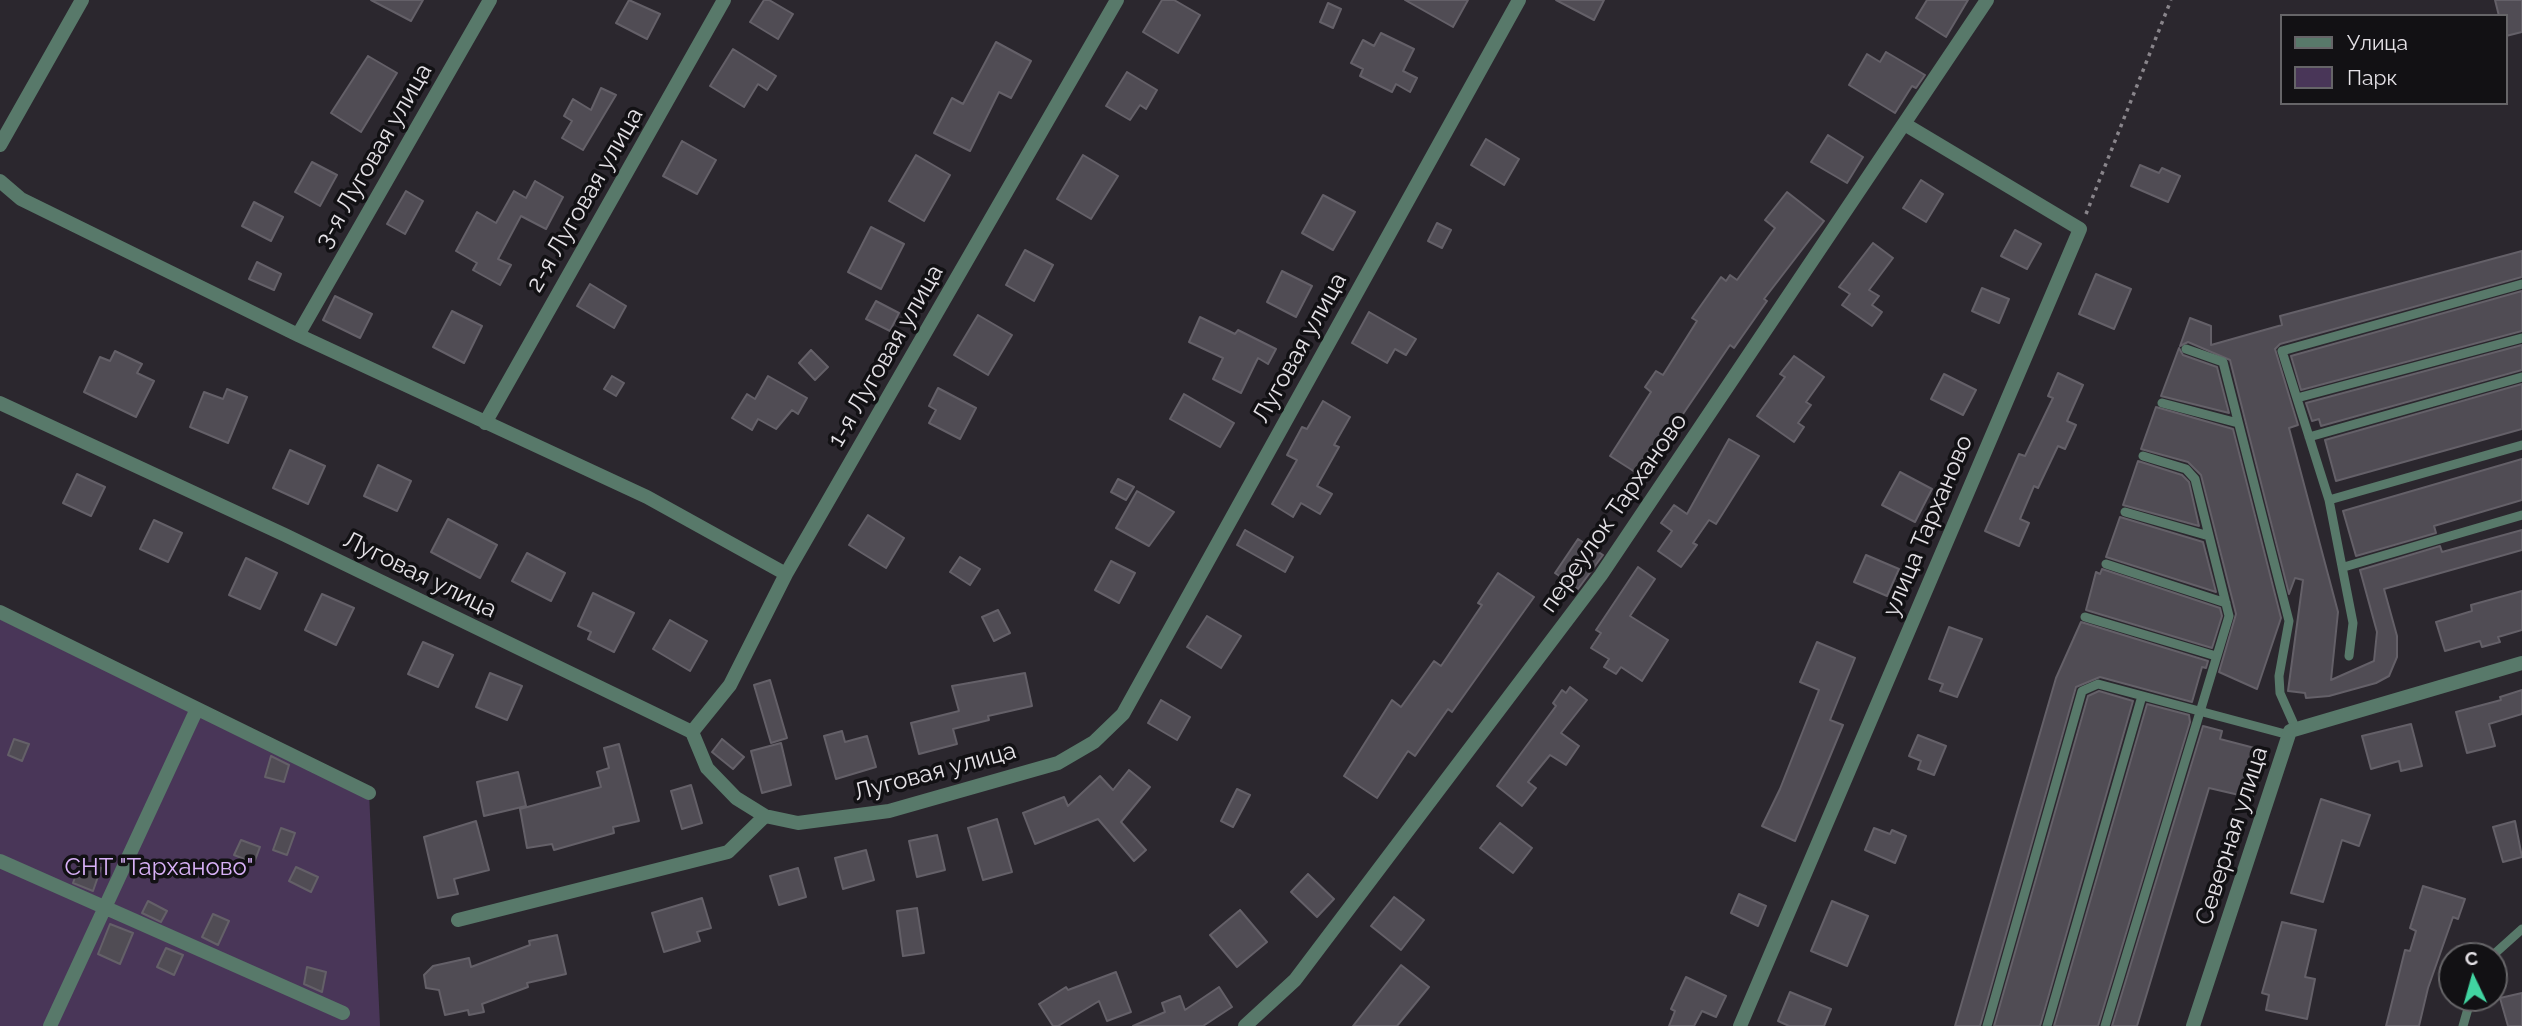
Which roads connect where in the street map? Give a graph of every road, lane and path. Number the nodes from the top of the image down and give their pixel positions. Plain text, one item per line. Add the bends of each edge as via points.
1 (82, 0) edge
2 (490, 0) edge
3 (724, 0) edge
4 (1117, 0) edge
5 (1519, 0) edge
6 (1987, 0) edge
7 (2171, 0) edge
8 (1906, 125) junction
9 (0, 145) edge
10 (0, 181) edge
11 (2080, 229) junction
12 (2522, 284) edge
13 (298, 335) junction
14 (2522, 338) edge
15 (2186, 349) dead end
16 (2522, 377) edge
17 (2297, 398) junction
18 (0, 403) edge
19 (2162, 403) dead end
20 (485, 422) junction
21 (2238, 423) junction
22 (2309, 437) junction
23 (2522, 445) edge
24 (2143, 456) dead end
25 (2329, 500) junction
26 (2125, 512) dead end
27 (2522, 515) edge
28 (2209, 536) junction
29 (2106, 564) dead end
30 (2344, 567) junction
31 (786, 574) junction
32 (2226, 603) junction
33 (0, 612) edge
34 (2085, 617) dead end
35 (2216, 656) junction
36 (2349, 656) dead end
37 (2522, 663) edge
38 (2142, 696) junction
39 (196, 711) junction
40 (2199, 711) junction
41 (692, 732) junction
42 (2292, 732) junction
43 (369, 793) dead end
44 (765, 816) junction
45 (0, 861) edge
46 (104, 908) junction
47 (458, 920) dead end
48 (2522, 929) edge
49 (2508, 942) edge
50 (343, 1013) dead end
51 (50, 1026) edge
52 (1245, 1026) edge
53 (1740, 1026) edge
54 (1987, 1026) edge
55 (2047, 1026) edge
56 (2105, 1026) edge
57 (2193, 1026) edge

1 - 9 street
2 - 13 street, 3-я Луговая улица
3 - 20 street, 2-я Луговая улица
4 - 31 street, 1-я Луговая улица
5 - 44 street, Луговая улица via 1124,714 1110,730 1058,763 889,811 798,823
6 - 8 street, переулок Тарханово
7 - 11 path
8 - 11 street
8 - 52 street, переулок Тарханово via 1601,575 1295,980
10 - 13 street via 21,199
11 - 53 street, улица Тарханово
12 - 17 lane via 2282,351
13 - 20 street
14 - 17 lane
15 - 21 lane via 2224,362
16 - 22 lane
17 - 22 lane
18 - 41 street, Луговая улица
19 - 21 lane
20 - 31 street via 647,497
21 - 42 lane via 2289,621 2279,676
22 - 25 lane
23 - 25 lane
24 - 28 lane via 2186,470 2195,479
25 - 30 lane
26 - 28 lane
27 - 30 lane
28 - 32 lane
29 - 32 lane
30 - 36 lane via 2354,623
31 - 41 street, 1-я Луговая улица via 730,685
32 - 35 lane via 2229,616
33 - 39 street
34 - 35 lane
35 - 40 lane
37 - 42 street, Северная улица
38 - 40 lane
38 - 54 lane via 2098,684 2082,691
38 - 55 lane
39 - 43 street
39 - 46 street
40 - 42 lane
40 - 56 lane
41 - 44 street, Луговая улица via 707,768 736,798
42 - 57 street, Северная улица
44 - 47 street via 728,852
45 - 46 street
46 - 50 street
46 - 51 street
48 - 49 lane

